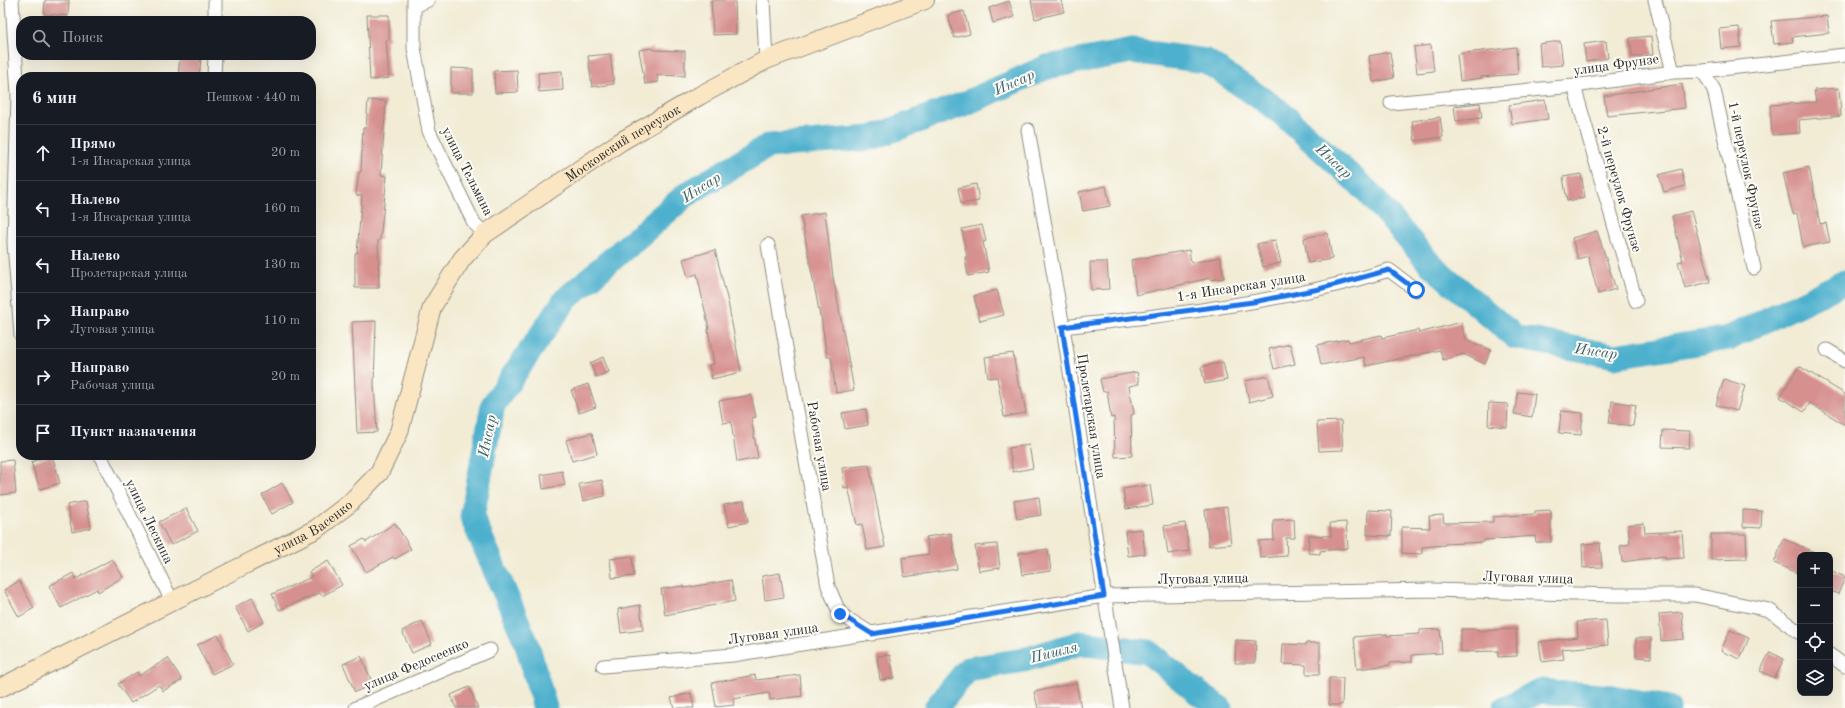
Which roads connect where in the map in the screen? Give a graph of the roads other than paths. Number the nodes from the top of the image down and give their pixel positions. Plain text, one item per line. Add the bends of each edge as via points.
1 (12, 0) edge
2 (215, 0) edge
3 (428, 0) edge
4 (763, 0) edge
5 (1655, 0) edge
6 (919, 1) edge
7 (415, 3) edge
8 (215, 16) edge
9 (1845, 55) edge
10 (215, 60) edge
11 (766, 60) junction
12 (1703, 71) junction
13 (17, 72) edge
14 (214, 72) edge
15 (1673, 72) junction
16 (1574, 86) junction
17 (1391, 103) dead end
18 (1028, 130) dead end
19 (16, 169) edge
20 (485, 234) junction
21 (768, 245) dead end
22 (1754, 268) dead end
23 (16, 269) edge
24 (1416, 290) dead end
25 (1636, 301) dead end
26 (1062, 327) junction
27 (1827, 350) dead end
28 (1845, 361) edge
29 (102, 460) edge
30 (1104, 596) junction
31 (172, 601) junction
32 (1797, 631) edge
33 (872, 634) junction
34 (490, 650) dead end
35 (1833, 657) edge
36 (603, 666) dead end
37 (1845, 666) edge
38 (0, 688) edge
39 (356, 708) edge
40 (1122, 708) edge

1 - 13 street
2 - 8 street
3 - 7 street
4 - 11 street
5 - 15 street
6 - 11 street, Московский переулок
7 - 20 street, улица Тельмана via 414,48 429,131 474,223
9 - 12 street, улица Фрунзе
10 - 14 street
11 - 20 street, Московский переулок via 620,142
12 - 15 street, улица Фрунзе
12 - 22 street, 1-й переулок Фрунзе via 1714,90
15 - 16 street, улица Фрунзе
16 - 17 street, улица Фрунзе
16 - 25 street, 2-й переулок Фрунзе
18 - 26 street, Пролетарская улица
19 - 23 street
20 - 31 street, улица Васенко via 462,259 432,307 399,432 379,473 350,503 316,529
21 - 33 street, Рабочая улица via 828,586 840,614
24 - 26 street, 1-я Инсарская улица via 1389,270 1319,289 1253,302
26 - 30 street, Пролетарская улица
27 - 28 street
29 - 31 street, улица Лескина
30 - 32 street, Луговая улица via 1432,590 1695,595 1769,610
30 - 33 street, Луговая улица
30 - 40 street, Пролетарская улица
31 - 38 street, улица Васенко
33 - 36 street, Луговая улица via 733,655
34 - 39 street, улица Федосеенко
35 - 37 street

